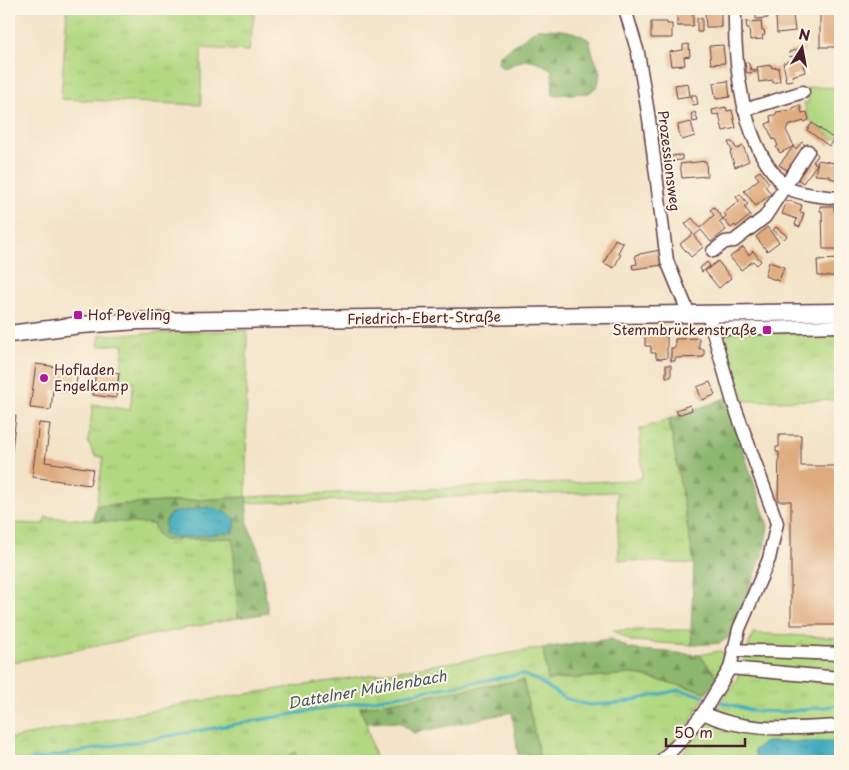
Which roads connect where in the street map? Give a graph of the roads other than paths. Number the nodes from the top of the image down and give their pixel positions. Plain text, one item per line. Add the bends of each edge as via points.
1 (625, 9) edge
2 (734, 9) edge
3 (803, 92) dead end
4 (744, 110) junction
5 (808, 151) dead end
6 (784, 186) junction
7 (840, 198) edge
8 (713, 251) dead end
9 (840, 312) edge
10 (689, 314) junction
11 (710, 321) junction
12 (840, 326) edge
13 (9, 334) edge
14 (734, 650) junction
15 (840, 654) edge
16 (730, 668) junction
17 (840, 678) edge
18 (703, 713) junction
19 (840, 726) edge
20 (661, 761) edge

1 - 10 street, Prozessionsweg via 638,53 667,261
2 - 4 street
3 - 4 street
4 - 6 street via 768,168
5 - 6 street
6 - 7 street via 813,196
6 - 8 street via 765,217 734,241 725,242
9 - 11 main road, Friedrich-Ebert-Straße
10 - 11 main road, Friedrich-Ebert-Straße
10 - 13 main road, Friedrich-Ebert-Straße via 138,321 81,324
11 - 12 street
11 - 14 street via 733,402 777,523 769,559 739,629
14 - 15 street
14 - 16 street
16 - 17 street
16 - 18 street
18 - 19 street via 747,727
18 - 20 street

